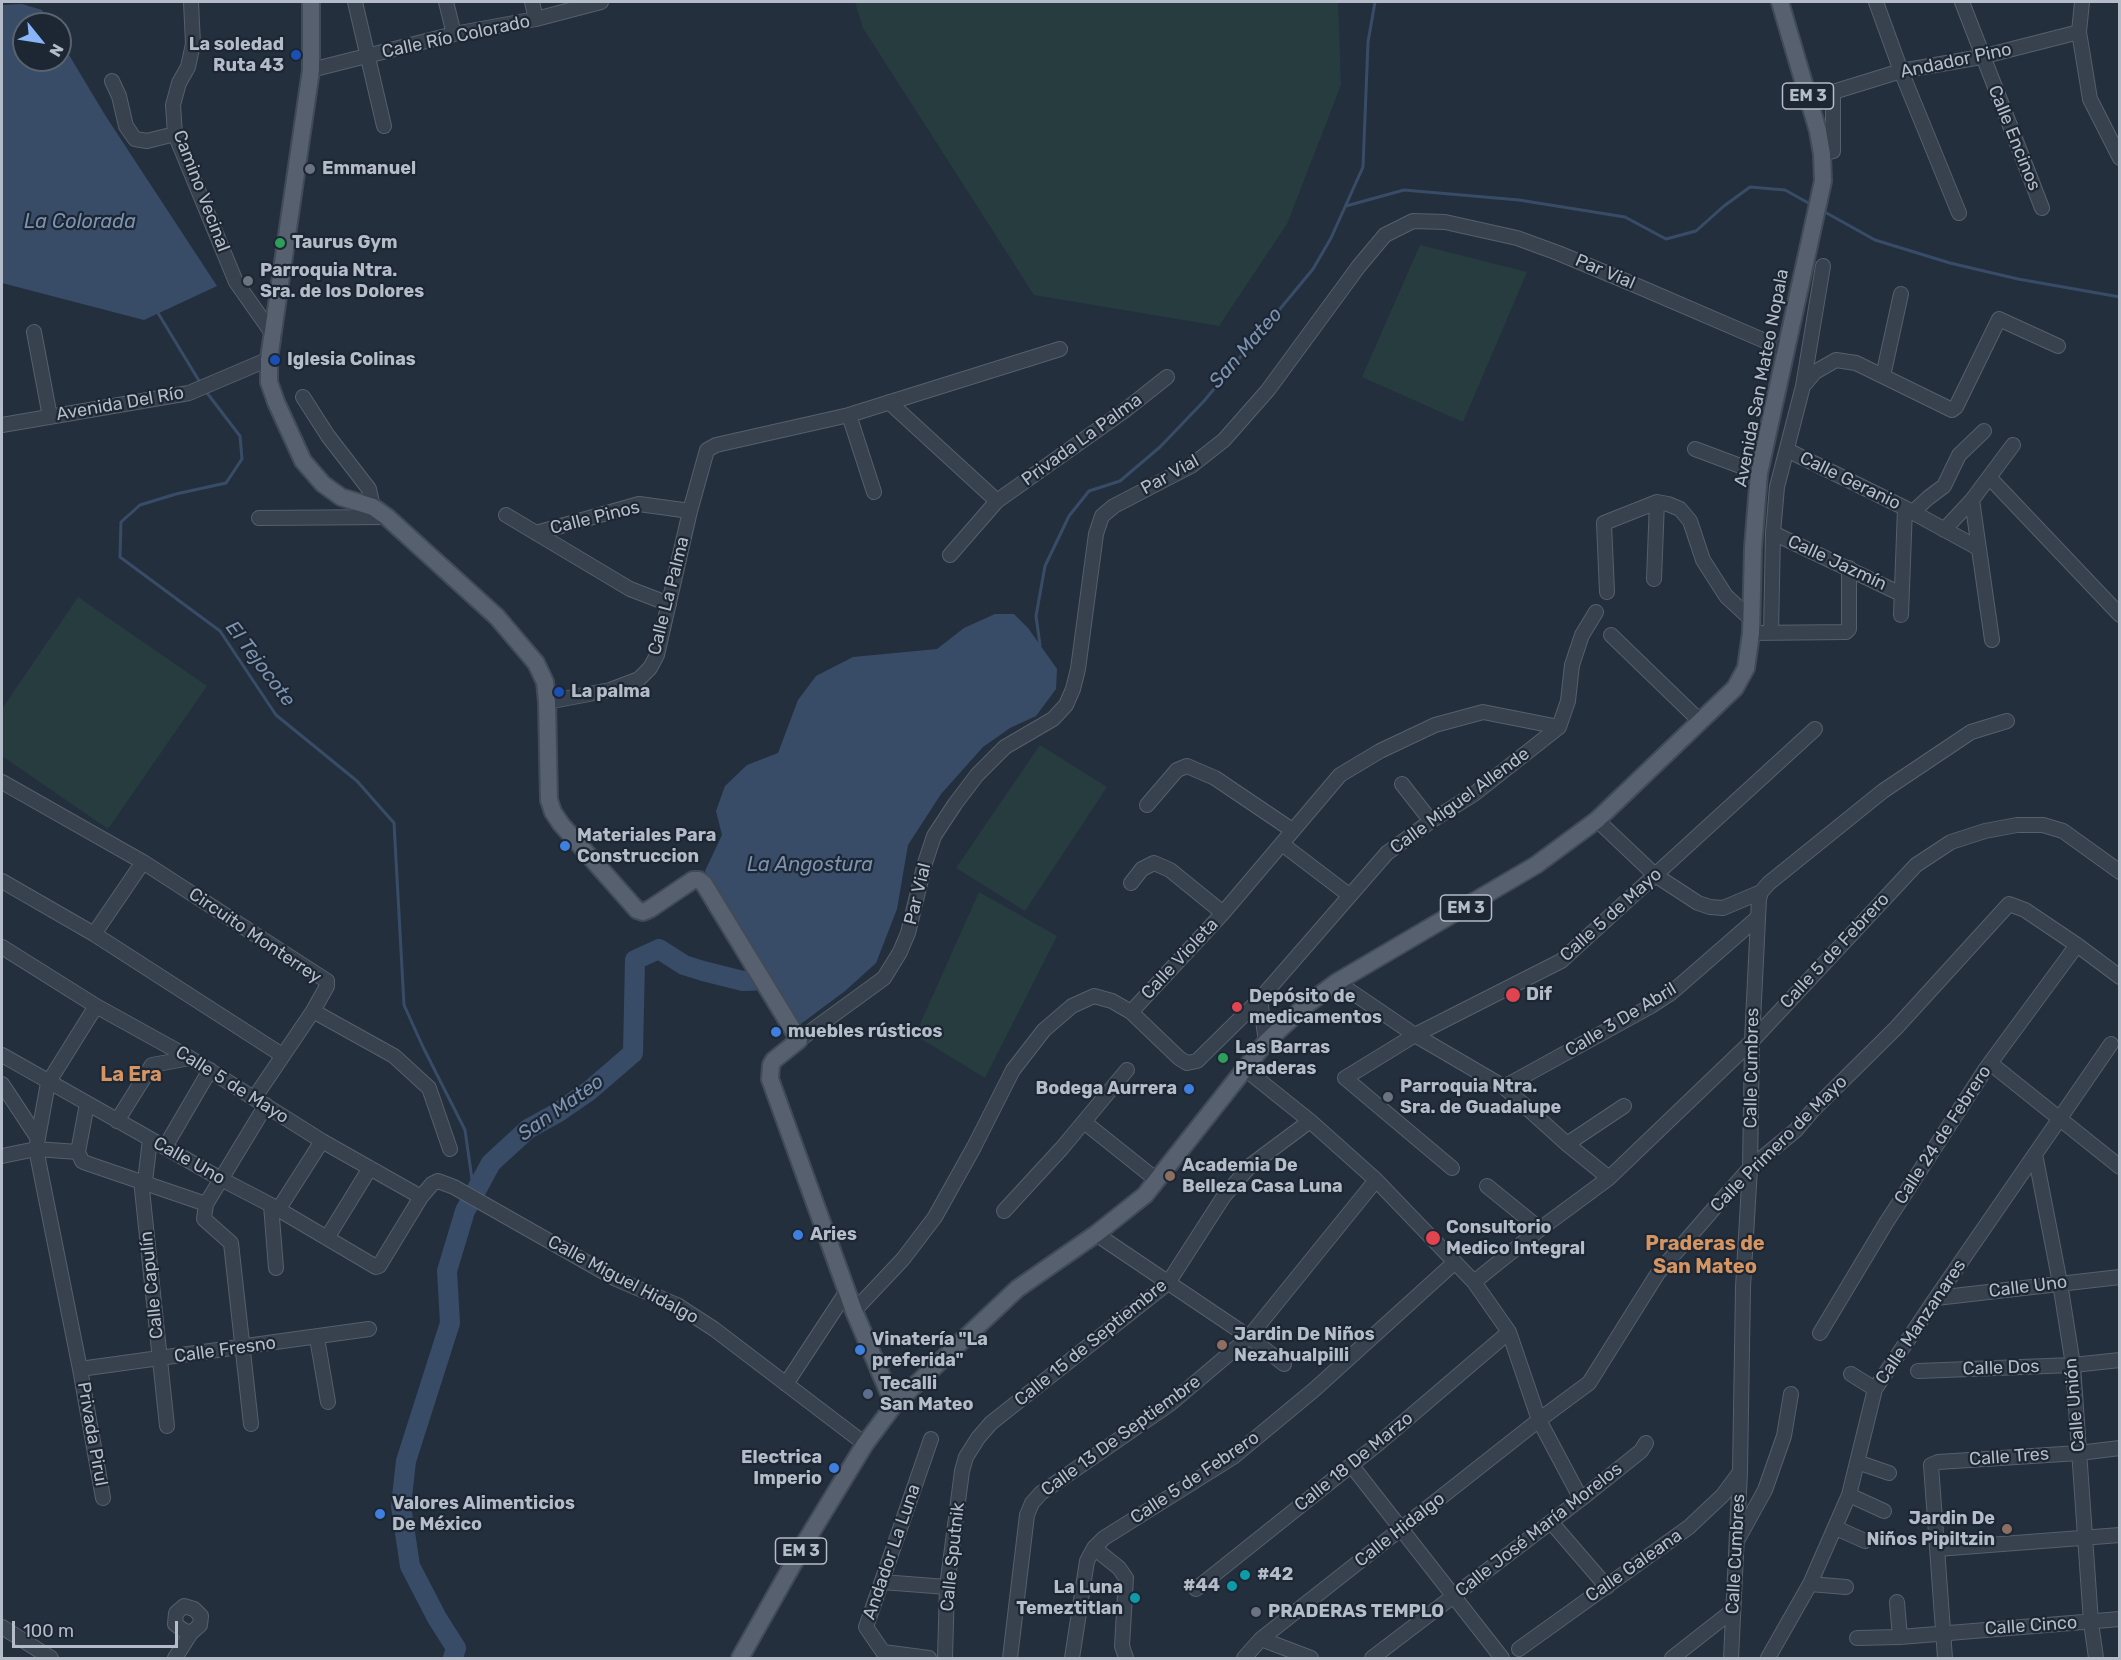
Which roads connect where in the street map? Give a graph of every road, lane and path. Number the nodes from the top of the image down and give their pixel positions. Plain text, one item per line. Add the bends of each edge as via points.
1 (191, 2) edge
2 (311, 2) edge
3 (355, 2) edge
4 (446, 2) edge
5 (532, 2) edge
6 (601, 2) edge
7 (1780, 2) edge
8 (1876, 2) edge
9 (1962, 2) edge
10 (2082, 2) edge
11 (536, 19) junction
12 (2079, 32) junction
13 (454, 34) junction
14 (368, 56) junction
15 (1981, 57) junction
16 (311, 70) junction
17 (1901, 71) junction
18 (112, 81) dead end
19 (384, 126) dead end
20 (175, 134) junction
21 (1822, 154) junction
22 (2120, 158) edge
23 (2042, 208) dead end
24 (1959, 213) dead end
25 (1823, 266) dead end
26 (1901, 294) dead end
27 (34, 332) dead end
28 (274, 336) junction
29 (2058, 346) dead end
30 (1060, 349) dead end
31 (1786, 350) junction
32 (269, 359) junction
33 (1883, 376) junction
34 (1167, 378) dead end
35 (1803, 386) junction
36 (303, 397) dead end
37 (889, 402) junction
38 (849, 415) junction
39 (50, 417) junction
40 (2, 425) edge
41 (1984, 431) dead end
42 (2013, 445) dead end
43 (1695, 449) dead end
44 (1787, 450) junction
45 (1759, 473) junction
46 (1989, 477) junction
47 (874, 492) dead end
48 (1972, 500) junction
49 (997, 501) junction
50 (1658, 502) junction
51 (1909, 510) junction
52 (690, 511) junction
53 (380, 512) junction
54 (506, 515) dead end
55 (259, 518) dead end
56 (1944, 530) junction
57 (1773, 532) junction
58 (536, 533) junction
59 (1978, 548) junction
60 (950, 555) dead end
61 (1849, 568) junction
62 (1654, 579) dead end
63 (1607, 592) dead end
64 (1901, 594) junction
65 (669, 604) junction
66 (1596, 612) dead end
67 (1901, 615) dead end
68 (2120, 615) edge
69 (1751, 626) junction
70 (1771, 633) junction
71 (1611, 635) dead end
72 (1992, 640) dead end
73 (547, 702) junction
74 (2007, 721) dead end
75 (1701, 722) junction
76 (1559, 727) junction
77 (1815, 729) dead end
78 (2, 782) edge
79 (1402, 784) dead end
80 (1147, 805) dead end
81 (1598, 819) junction
82 (1431, 821) junction
83 (1292, 830) junction
84 (1282, 844) junction
85 (143, 862) junction
86 (2120, 872) edge
87 (1655, 875) junction
88 (2, 881) edge
89 (1131, 883) dead end
90 (1761, 892) junction
91 (1349, 895) junction
92 (1223, 914) junction
93 (1756, 919) junction
94 (94, 934) junction
95 (2078, 945) junction
96 (2, 947) edge
97 (2120, 977) edge
98 (1337, 982) junction
99 (1260, 999) junction
100 (96, 1005) junction
101 (313, 1011) junction
102 (1131, 1012) junction
103 (1415, 1035) junction
104 (799, 1040) junction
105 (1752, 1041) junction
106 (1266, 1042) junction
107 (2111, 1044) dead end
108 (2, 1055) edge
109 (282, 1055) junction
110 (190, 1058) junction
111 (1990, 1063) junction
112 (1245, 1069) junction
113 (210, 1070) junction
114 (1127, 1070) dead end
115 (48, 1083) junction
116 (2, 1084) edge
117 (1504, 1087) junction
118 (260, 1101) junction
119 (87, 1104) junction
120 (1624, 1106) dead end
121 (2059, 1119) junction
122 (117, 1121) junction
123 (1310, 1121) junction
124 (1084, 1122) junction
125 (150, 1138) junction
126 (322, 1141) junction
127 (37, 1143) junction
128 (1567, 1144) junction
129 (165, 1147) junction
130 (450, 1149) dead end
131 (78, 1152) junction
132 (2035, 1154) junction
133 (2, 1156) edge
134 (370, 1167) junction
135 (2120, 1167) edge
136 (1452, 1168) dead end
137 (1750, 1168) junction
138 (1609, 1178) junction
139 (221, 1179) junction
140 (1376, 1180) junction
141 (143, 1181) junction
142 (1158, 1181) junction
143 (1487, 1186) dead end
144 (421, 1197) junction
145 (206, 1204) junction
146 (274, 1207) junction
147 (1004, 1212) dead end
148 (1540, 1229) junction
149 (1096, 1234) junction
150 (327, 1238) junction
151 (1455, 1262) junction
152 (276, 1268) dead end
153 (2120, 1276) edge
154 (1474, 1282) junction
155 (1168, 1283) junction
156 (2060, 1283) junction
157 (847, 1291) junction
158 (1936, 1298) junction
159 (854, 1311) junction
160 (369, 1329) dead end
161 (1509, 1332) junction
162 (1820, 1333) dead end
163 (1249, 1337) junction
164 (317, 1338) junction
165 (244, 1347) junction
166 (160, 1360) junction
167 (2120, 1360) edge
168 (1284, 1364) dead end
169 (2073, 1365) junction
170 (80, 1370) junction
171 (1918, 1371) dead end
172 (1851, 1374) dead end
173 (786, 1384) junction
174 (1875, 1389) junction
175 (1791, 1394) dead end
176 (328, 1402) dead end
177 (894, 1405) junction
178 (1539, 1420) junction
179 (251, 1424) dead end
180 (167, 1426) dead end
181 (931, 1439) dead end
182 (1646, 1443) dead end
183 (865, 1444) junction
184 (2120, 1448) edge
185 (2079, 1453) junction
186 (966, 1457) joint
187 (1857, 1462) junction
188 (1352, 1466) junction
189 (1740, 1473) junction
190 (1889, 1473) dead end
191 (1850, 1495) junction
192 (103, 1498) dead end
193 (1581, 1499) junction
194 (1884, 1511) dead end
195 (1551, 1522) junction
196 (1836, 1528) junction
197 (1401, 1529) junction
198 (2120, 1535) edge
199 (2085, 1538) junction
200 (1865, 1540) dead end
201 (1736, 1543) junction
202 (1094, 1548) junction
203 (1937, 1549) junction
204 (882, 1582) junction
205 (1810, 1584) junction
206 (947, 1587) junction
207 (1607, 1587) junction
208 (1846, 1587) dead end
209 (1196, 1589) dead end
210 (1453, 1597) junction
211 (1897, 1602) dead end
212 (1732, 1611) junction
213 (2120, 1619) edge
214 (2091, 1622) junction
215 (2, 1627) edge
216 (191, 1632) dead end
217 (1943, 1633) junction
218 (1900, 1637) junction
219 (1857, 1638) dead end
220 (1261, 1640) junction
221 (1520, 1649) dead end
222 (51, 1659) edge
223 (175, 1659) edge
224 (740, 1659) edge
225 (929, 1659) edge
226 (945, 1659) edge
227 (1010, 1659) edge
228 (1072, 1659) edge
229 (1126, 1659) edge
230 (1244, 1659) edge
231 (1311, 1659) edge
232 (1372, 1659) edge
233 (1502, 1659) edge
234 (1672, 1659) edge
235 (1731, 1659) edge
236 (1768, 1659) edge
237 (1945, 1659) edge
238 (2096, 1659) edge

1 - 20 street, Camino Vecinal via 193,44 172,105
2 - 16 main road
3 - 14 street
4 - 13 street
5 - 11 street
6 - 11 street, Calle Río Colorado
7 - 21 main road, Avenida San Mateo Nopala / EM 3
8 - 17 street
9 - 15 street, Calle Encinos
10 - 12 street
11 - 13 street, Calle Río Colorado
12 - 15 street, Andador Pino
12 - 22 street via 2090,99
13 - 14 street, Calle Río Colorado
14 - 16 street, Calle Río Colorado
14 - 19 street
15 - 17 street, Andador Pino
15 - 23 street, Calle Encinos
16 - 28 main road
17 - 21 street, Andador Pino via 1833,92 1833,152
17 - 24 street
18 - 20 street via 126,126 135,139 147,141
20 - 28 street, Camino Vecinal via 236,282
21 - 31 main road, Avenida San Mateo Nopala / EM 3 via 1823,181
25 - 35 street
26 - 33 street
27 - 39 street
28 - 32 main road
29 - 33 street via 1999,319 1952,410
30 - 37 street
31 - 45 main road, Avenida San Mateo Nopala / EM 3
31 - 104 street, Par Vial via 1517,238 1445,222 1413,221 1385,235 1268,390 1224,440 1191,466 1102,516 1096,534 1078,669 1066,705 1053,719 1005,747 955,804 934,836 908,933 884,978
32 - 39 street, Avenida Del Río via 189,393
32 - 53 main road via 269,382 303,461 341,497
33 - 35 street via 1856,363 1836,360 1815,372
34 - 49 street, Privada La Palma
35 - 44 street
36 - 53 street via 369,489
37 - 38 street
37 - 49 street
38 - 47 street
38 - 52 street, Calle La Palma via 707,450
39 - 40 street, Avenida Del Río
41 - 51 street via 1959,455 1944,486
42 - 46 street
43 - 45 street
44 - 51 street, Calle Geranio
44 - 57 street
45 - 69 main road, Avenida San Mateo Nopala / EM 3
46 - 48 street
46 - 68 street
48 - 56 street
48 - 59 street
49 - 60 street, Privada La Palma
50 - 62 street
50 - 63 street via 1604,523
50 - 69 street via 1680,508 1690,521 1703,560
51 - 56 street, Calle Geranio
51 - 64 street
52 - 58 street, Calle Pinos via 639,504
52 - 65 street, Calle La Palma
53 - 55 street
53 - 73 main road via 497,617 542,672
54 - 58 street, Calle Pinos
56 - 59 street, Calle Geranio
57 - 61 street, Calle Jazmín
57 - 70 street
58 - 65 street, Calle Pinos via 630,589
59 - 72 street
61 - 64 street, Calle Jazmín
61 - 70 street via 1846,632
64 - 67 street
65 - 73 street, Calle La Palma via 657,655 639,679 610,690
66 - 76 street via 1582,635 1572,665 1568,701
69 - 70 street
69 - 75 main road, Avenida San Mateo Nopala / EM 3 via 1746,668 1735,688
71 - 75 street
73 - 104 main road via 549,800 561,824 637,910 650,909 693,880 704,884
74 - 90 street via 1971,732 1883,790
75 - 81 main road, Avenida San Mateo Nopala / EM 3
76 - 82 street, Calle Miguel Allende via 1474,794
76 - 83 street, Calle Violeta via 1483,712 1435,725 1340,775
77 - 87 street, Calle 5 de Mayo
78 - 85 street, Circuito Monterrey
79 - 82 street
80 - 83 street via 1177,770 1187,766 1215,778
81 - 87 street
81 - 98 main road, Avenida San Mateo Nopala / EM 3 via 1536,865
82 - 91 street, Calle Miguel Allende via 1387,853
83 - 84 street, Calle Violeta
84 - 91 street
84 - 92 street, Calle Violeta
85 - 94 street
85 - 101 street, Circuito Monterrey via 327,981
86 - 105 street, Calle 5 de Febrero via 2063,831 2043,825 2017,825 1951,842 1916,865
87 - 90 street via 1710,907 1723,908
87 - 103 street, Calle 5 de Mayo via 1561,961
88 - 94 street
89 - 92 street via 1142,869 1154,863 1170,870
90 - 93 street, Calle Cumbres
91 - 99 street, Calle Miguel Allende
92 - 102 street, Calle Violeta
93 - 105 street, Calle Cumbres
93 - 117 street, Calle 3 De Abril via 1652,1006
94 - 109 street
95 - 97 street
95 - 111 street, Calle 24 de Febrero
95 - 137 street, Calle Primero de Mayo via 2025,910 2009,904 1896,1029 1796,1130
96 - 100 street, Calle 5 de Mayo
98 - 103 street
98 - 106 main road, Avenida San Mateo Nopala / EM 3
99 - 102 street, Calle Miguel Allende via 1197,1061 1187,1063
99 - 106 street
100 - 110 street, Calle 5 de Mayo
100 - 115 street
101 - 109 street, Circuito Monterrey
101 - 130 street via 394,1056 429,1088
102 - 159 street, Calle Violeta via 1112,1000 1094,996 1071,1006 1044,1030 1013,1070 935,1217 903,1259
103 - 117 street
103 - 136 street, Calle 5 de Mayo via 1345,1078
104 - 157 main road via 774,1060 770,1078
105 - 137 street, Calle Cumbres
105 - 138 street, Calle 5 de Febrero
106 - 112 main road, Avenida San Mateo Nopala / EM 3
107 - 121 street, Calle Manzanares
108 - 115 street, Calle Uno
109 - 118 street, Circuito Monterrey
110 - 113 street, Calle 5 de Mayo
110 - 122 street via 153,1065
111 - 121 street
111 - 162 street, Calle 24 de Febrero
112 - 123 street
112 - 142 main road, Avenida San Mateo Nopala / EM 3
113 - 118 street, Calle 5 de Mayo
113 - 129 street
114 - 124 street
115 - 119 street, Calle Uno
115 - 127 street
116 - 127 street
117 - 128 street
118 - 126 street, Calle 5 de Mayo
118 - 139 street, Circuito Monterrey
119 - 122 street, Calle Uno
119 - 131 street
120 - 128 street
121 - 132 street, Calle Manzanares
121 - 135 street
122 - 125 street, Calle Uno
123 - 140 street
123 - 155 street, Calle 15 de Septiembre via 1251,1165 1224,1196
124 - 142 street
124 - 147 street
125 - 129 street, Calle Uno
125 - 141 street, Calle Capulín
126 - 134 street, Calle 5 de Mayo
126 - 146 street
127 - 131 street
127 - 133 street
127 - 170 street
128 - 138 street
129 - 139 street, Calle Uno
131 - 141 street via 86,1163
132 - 156 street, Calle Unión
132 - 158 street, Calle Manzanares
134 - 144 street, Calle 5 de Mayo
134 - 150 street
137 - 178 street, Calle Primero de Mayo via 1658,1273 1589,1383
137 - 189 street, Calle Cumbres via 1743,1287
138 - 148 street, Calle 5 de Febrero
139 - 145 street, Circuito Monterrey
139 - 146 street, Calle Uno
140 - 151 street
140 - 163 street, Calle 13 De Septiembre
141 - 145 street
141 - 166 street, Calle Capulín
142 - 149 main road, Avenida San Mateo Nopala / EM 3 via 1130,1209
143 - 148 street
144 - 150 street, Calle Uno via 379,1266
144 - 173 street, Calle Miguel Hidalgo via 438,1181 461,1190 616,1278 677,1305
145 - 165 street via 206,1222 231,1243
146 - 150 street, Calle Uno
146 - 152 street
148 - 154 street, Calle 5 de Febrero
149 - 155 street
149 - 177 main road, Avenida San Mateo Nopala / EM 3 via 1017,1289
151 - 154 street
151 - 202 street, Calle 5 de Febrero via 1316,1389 1233,1457
153 - 156 street, Calle Uno
154 - 161 street
155 - 163 street
155 - 186 street, Calle 15 de Septiembre via 991,1424
156 - 158 street, Calle Uno
156 - 169 street, Calle Unión
157 - 159 main road
157 - 173 street
158 - 174 street, Calle Manzanares
159 - 177 main road
160 - 164 street, Calle Fresno
161 - 178 street
161 - 188 street, Calle 18 De Marzo
163 - 168 street
163 - 227 street, Calle 13 De Septiembre via 1170,1404 1032,1503 1027,1515
164 - 165 street, Calle Fresno
164 - 176 street
165 - 166 street, Calle Fresno
165 - 179 street
166 - 170 street, Calle Fresno
166 - 180 street, Calle Capulín
167 - 169 street, Calle Dos
169 - 171 street, Calle Dos
169 - 185 street, Calle Unión
170 - 192 street, Privada Pirul
172 - 174 street
173 - 183 street, Calle Miguel Hidalgo
174 - 187 street, Calle Manzanares
175 - 201 street via 1784,1436 1765,1490
177 - 183 main road, Avenida San Mateo Nopala / EM 3
178 - 193 street
178 - 197 street, Calle Hidalgo
181 - 204 street, Andador La Luna
182 - 193 street, Calle José María Morelos via 1641,1452
183 - 224 main road, Avenida San Mateo Nopala / EM 3
184 - 185 street, Calle Tres
185 - 199 street, Calle Unión
185 - 203 street, Calle Tres via 1931,1465
186 - 206 street, Calle Sputnik
187 - 190 street
187 - 191 street, Calle Manzanares
188 - 197 street
188 - 209 street, Calle 18 De Marzo
189 - 201 street, Calle Cumbres
189 - 207 street, Calle Galeana via 1689,1527
191 - 194 street
191 - 196 street, Calle Manzanares
193 - 195 street, Calle José María Morelos
195 - 207 street
195 - 210 street, Calle José María Morelos
196 - 200 street
196 - 205 street, Calle Manzanares
197 - 210 street
197 - 220 street, Calle Hidalgo
198 - 199 street
199 - 203 street
199 - 214 street, Calle Unión
201 - 212 street, Calle Cumbres
202 - 228 street via 1087,1561
202 - 229 street via 1126,1578 1122,1646
203 - 217 street
204 - 206 street
204 - 225 street, Andador La Luna via 866,1626 884,1652
205 - 208 street
205 - 236 street, Calle Manzanares
206 - 226 street, Calle Sputnik
207 - 221 street, Calle Galeana
210 - 232 street, Calle José María Morelos
210 - 233 street
211 - 218 street
212 - 234 street
212 - 235 street, Calle Cumbres
213 - 214 street, Calle Cinco
214 - 217 street, Calle Cinco
214 - 238 street, Calle Unión
215 - 222 street
216 - 223 street
217 - 218 street, Calle Cinco
217 - 237 street
218 - 219 street, Calle Cinco
220 - 230 street, Calle Hidalgo
220 - 231 street

